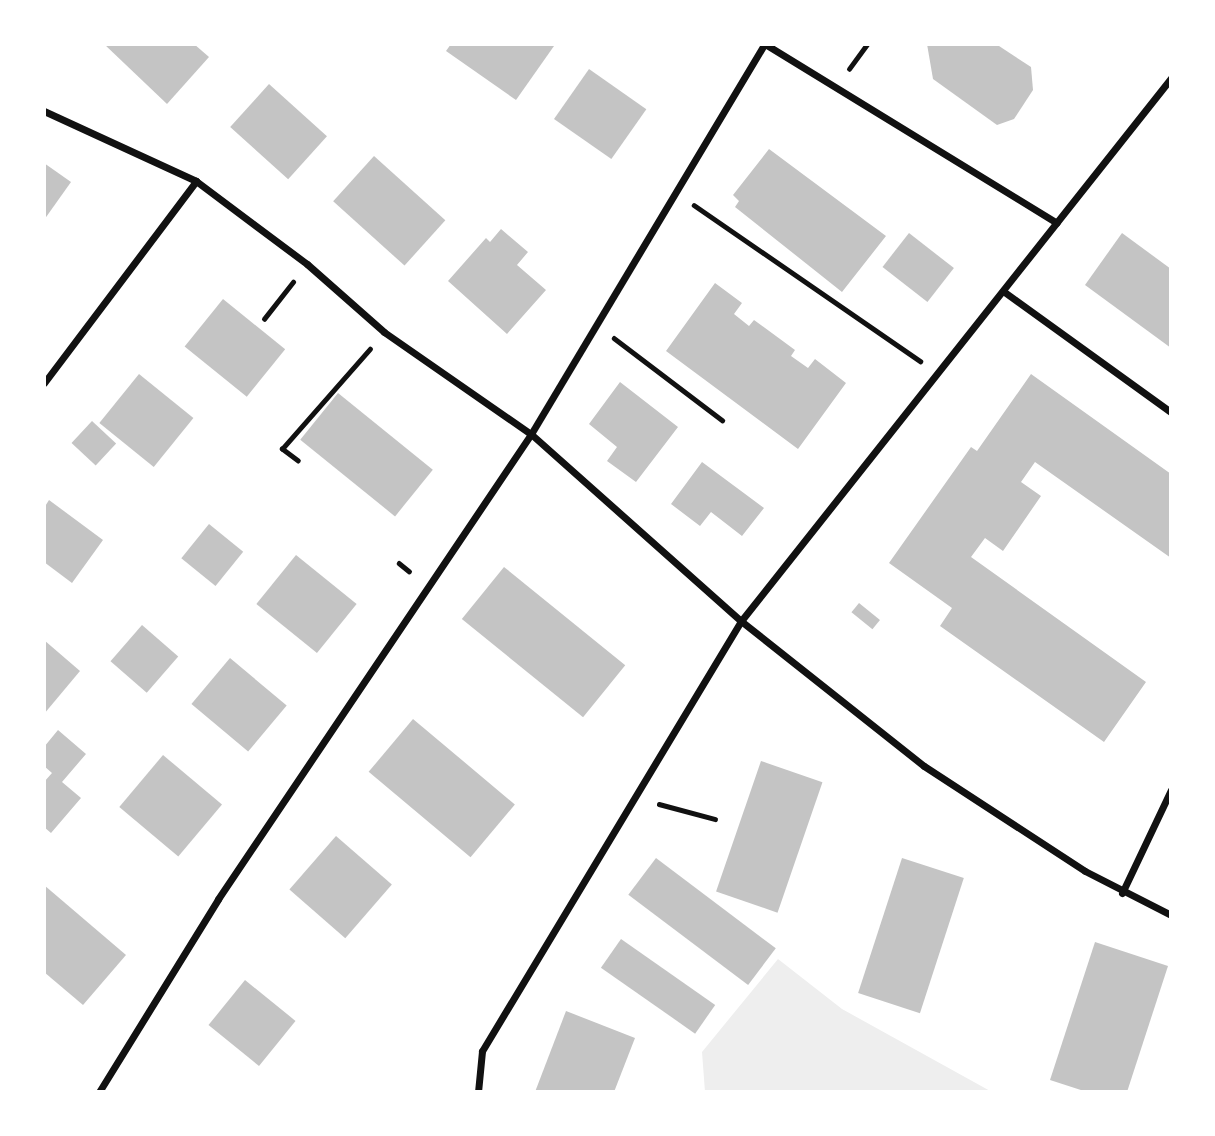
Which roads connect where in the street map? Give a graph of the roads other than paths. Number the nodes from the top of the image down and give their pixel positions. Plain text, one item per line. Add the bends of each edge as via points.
1 (764, 44) edge
2 (1171, 78) edge
3 (44, 111) edge
4 (196, 181) junction
5 (1057, 223) junction
6 (1003, 291) junction
7 (44, 383) edge
8 (1171, 412) edge
9 (531, 434) junction
10 (741, 621) junction
11 (1171, 790) edge
12 (1122, 893) junction
13 (1171, 915) edge
14 (99, 1092) edge
15 (478, 1092) edge

1 - 5 street
1 - 9 street
2 - 5 street
3 - 4 street
4 - 7 street
4 - 9 street via 307,264 384,332
5 - 6 street
6 - 8 street
6 - 10 street
9 - 10 street
9 - 14 street via 225,888
10 - 12 street via 924,766
10 - 15 street via 482,1051
11 - 12 street
12 - 13 street

